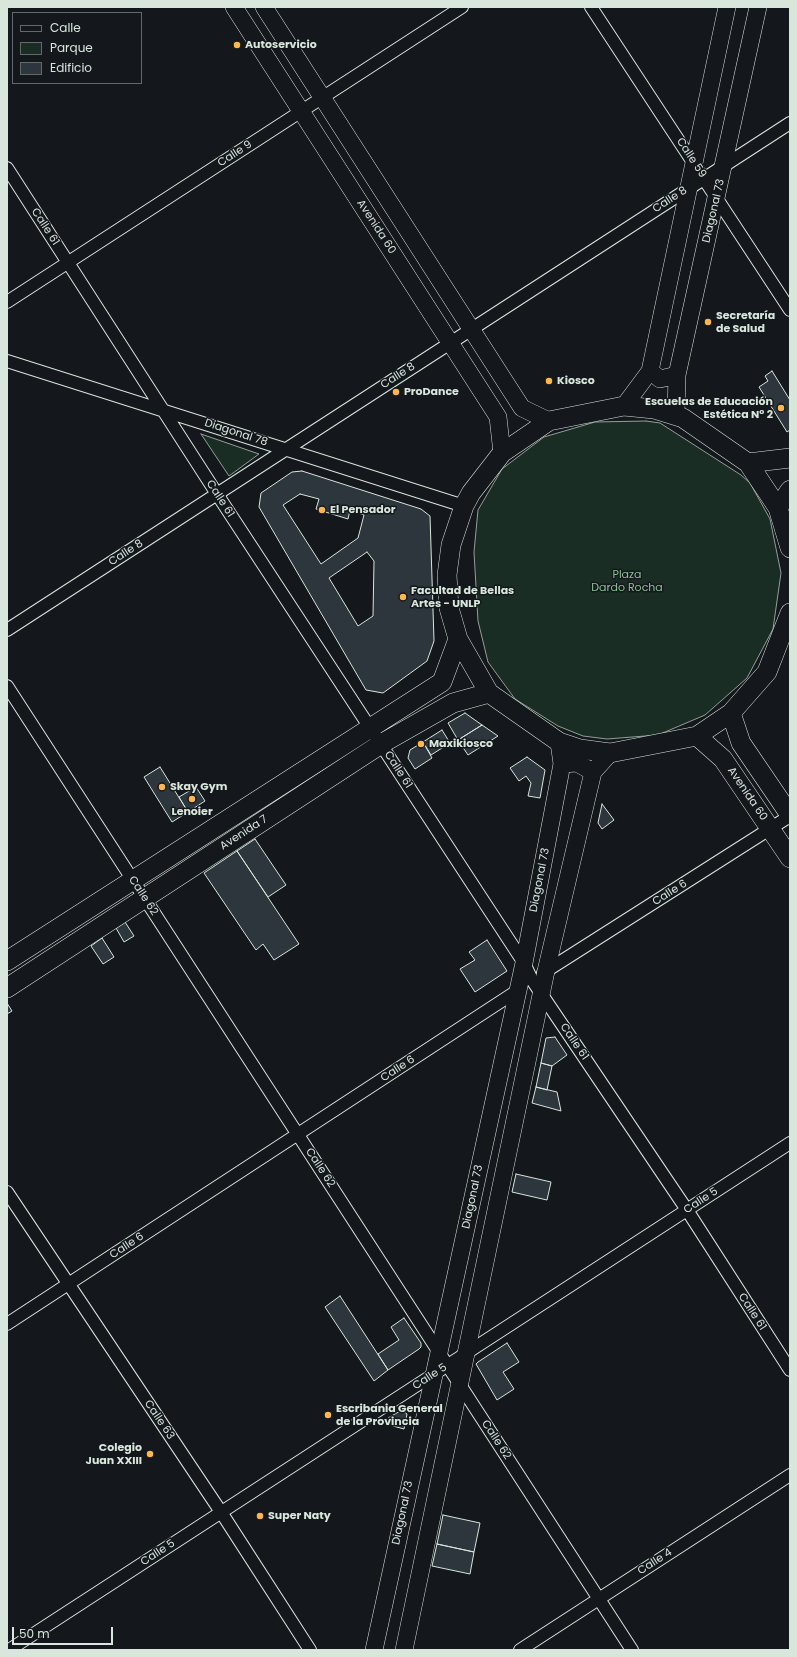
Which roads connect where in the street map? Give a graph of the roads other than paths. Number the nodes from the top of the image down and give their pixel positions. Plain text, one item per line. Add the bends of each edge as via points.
1 (234, 7) edge
2 (264, 7) edge
3 (462, 7) edge
4 (591, 7) edge
5 (727, 7) edge
6 (758, 7) edge
7 (322, 97) junction
8 (301, 111) junction
9 (790, 123) edge
10 (694, 163) junction
11 (724, 166) junction
12 (7, 168) edge
13 (704, 178) junction
14 (689, 188) junction
15 (717, 197) junction
16 (68, 262) junction
17 (7, 302) edge
18 (790, 310) edge
19 (471, 329) junction
20 (450, 342) junction
21 (7, 362) edge
22 (650, 371) junction
23 (677, 375) junction
24 (624, 406) junction
25 (163, 410) junction
26 (676, 415) junction
27 (550, 421) junction
28 (286, 449) junction
29 (502, 453) junction
30 (790, 458) edge
31 (748, 463) junction
32 (790, 490) edge
33 (217, 494) junction
34 (464, 506) junction
35 (778, 508) junction
36 (790, 548) edge
37 (790, 613) edge
38 (7, 630) edge
39 (458, 639) junction
40 (7, 686) edge
41 (489, 693) junction
42 (731, 713) junction
43 (370, 727) junction
44 (697, 736) junction
45 (559, 742) junction
46 (741, 743) junction
47 (381, 744) junction
48 (610, 753) junction
49 (723, 759) junction
50 (562, 764) junction
51 (593, 772) junction
52 (790, 815) edge
53 (771, 829) junction
54 (790, 858) edge
55 (132, 880) junction
56 (145, 898) junction
57 (7, 961) edge
58 (524, 963) junction
59 (540, 981) junction
60 (7, 988) edge
61 (518, 991) junction
62 (299, 1134) junction
63 (790, 1143) edge
64 (7, 1192) edge
65 (687, 1210) junction
66 (68, 1285) junction
67 (7, 1324) edge
68 (466, 1353) junction
69 (443, 1359) junction
70 (790, 1370) edge
71 (433, 1375) junction
72 (460, 1384) junction
73 (790, 1475) edge
74 (221, 1512) junction
75 (599, 1599) junction
76 (9, 1650) edge
77 (310, 1650) edge
78 (374, 1650) edge
79 (404, 1650) edge
80 (520, 1650) edge
81 (632, 1650) edge

1 - 8 main road, Avenida 60
2 - 7 main road
3 - 7 street, Calle 9
4 - 10 street, Calle 59
5 - 10 main road
6 - 11 main road, Diagonal 73
7 - 8 street, Calle 9
7 - 19 main road
8 - 16 street, Calle 9
8 - 20 main road, Avenida 60
9 - 11 street, Calle 8
10 - 13 street, Calle 59
10 - 14 main road
11 - 13 street, Calle 8
11 - 15 main road, Diagonal 73
12 - 16 street, Calle 61
13 - 14 street, Calle 8
13 - 15 street, Calle 59
14 - 19 street, Calle 8
14 - 22 main road
15 - 18 street, Calle 59
15 - 23 main road, Diagonal 73
16 - 17 street, Calle 9
16 - 25 street, Calle 61
19 - 20 street, Calle 8
19 - 27 main road via 522,408
20 - 28 street, Calle 8
20 - 29 main road, Avenida 60 via 498,417
21 - 25 street, Diagonal 78
22 - 23 main road via 660,379
22 - 24 main road
23 - 26 main road, Diagonal 73
24 - 26 main road via 654,409
24 - 27 main road
25 - 28 street, Diagonal 78
25 - 33 street, Calle 61
26 - 31 main road
27 - 29 main road
28 - 33 street, Calle 8
28 - 34 street, Diagonal 78
29 - 34 main road
30 - 31 main road
31 - 35 main road
32 - 35 main road
33 - 38 street, Calle 8
33 - 43 street, Calle 61
34 - 39 main road via 451,545 447,575 449,608
35 - 36 main road
37 - 42 main road via 767,672
39 - 41 main road
39 - 43 main road, Avenida 7 via 442,682
40 - 55 street, Calle 62
41 - 45 main road
41 - 47 main road, Avenida 7 via 453,703
42 - 44 main road
42 - 46 main road
43 - 47 street, Calle 61
43 - 55 main road, Avenida 7
44 - 48 main road
44 - 49 main road, Avenida 60
45 - 48 main road via 580,749
45 - 50 main road, Diagonal 73
46 - 49 main road via 730,746
46 - 52 main road
47 - 56 main road, Avenida 7
47 - 58 street, Calle 61
48 - 51 main road
49 - 53 main road, Avenida 60
50 - 51 main road via 577,763
50 - 58 main road, Diagonal 73
51 - 59 main road
52 - 53 street, Calle 6
53 - 54 main road, Avenida 60
53 - 59 street, Calle 6
55 - 56 street, Calle 62
55 - 57 main road, Avenida 7
56 - 60 main road, Avenida 7
56 - 62 street, Calle 62
58 - 59 street, Calle 61
58 - 61 main road, Diagonal 73
59 - 61 street, Calle 6
59 - 65 street, Calle 61
59 - 68 main road
61 - 62 street, Calle 6
61 - 69 main road, Diagonal 73
62 - 66 street, Calle 6
62 - 69 street, Calle 62
63 - 65 street, Calle 5
64 - 66 street, Calle 63
65 - 68 street, Calle 5
65 - 70 street, Calle 61
66 - 67 street, Calle 6
66 - 74 street, Calle 63
68 - 69 street, Calle 5
68 - 72 main road
69 - 71 main road, Diagonal 73
69 - 72 street, Calle 62
71 - 74 street, Calle 5
71 - 78 main road, Diagonal 73
72 - 75 street, Calle 62
72 - 79 main road
73 - 75 street, Calle 4
74 - 76 street, Calle 5
74 - 77 street, Calle 63
75 - 80 street, Calle 4
75 - 81 street, Calle 62

